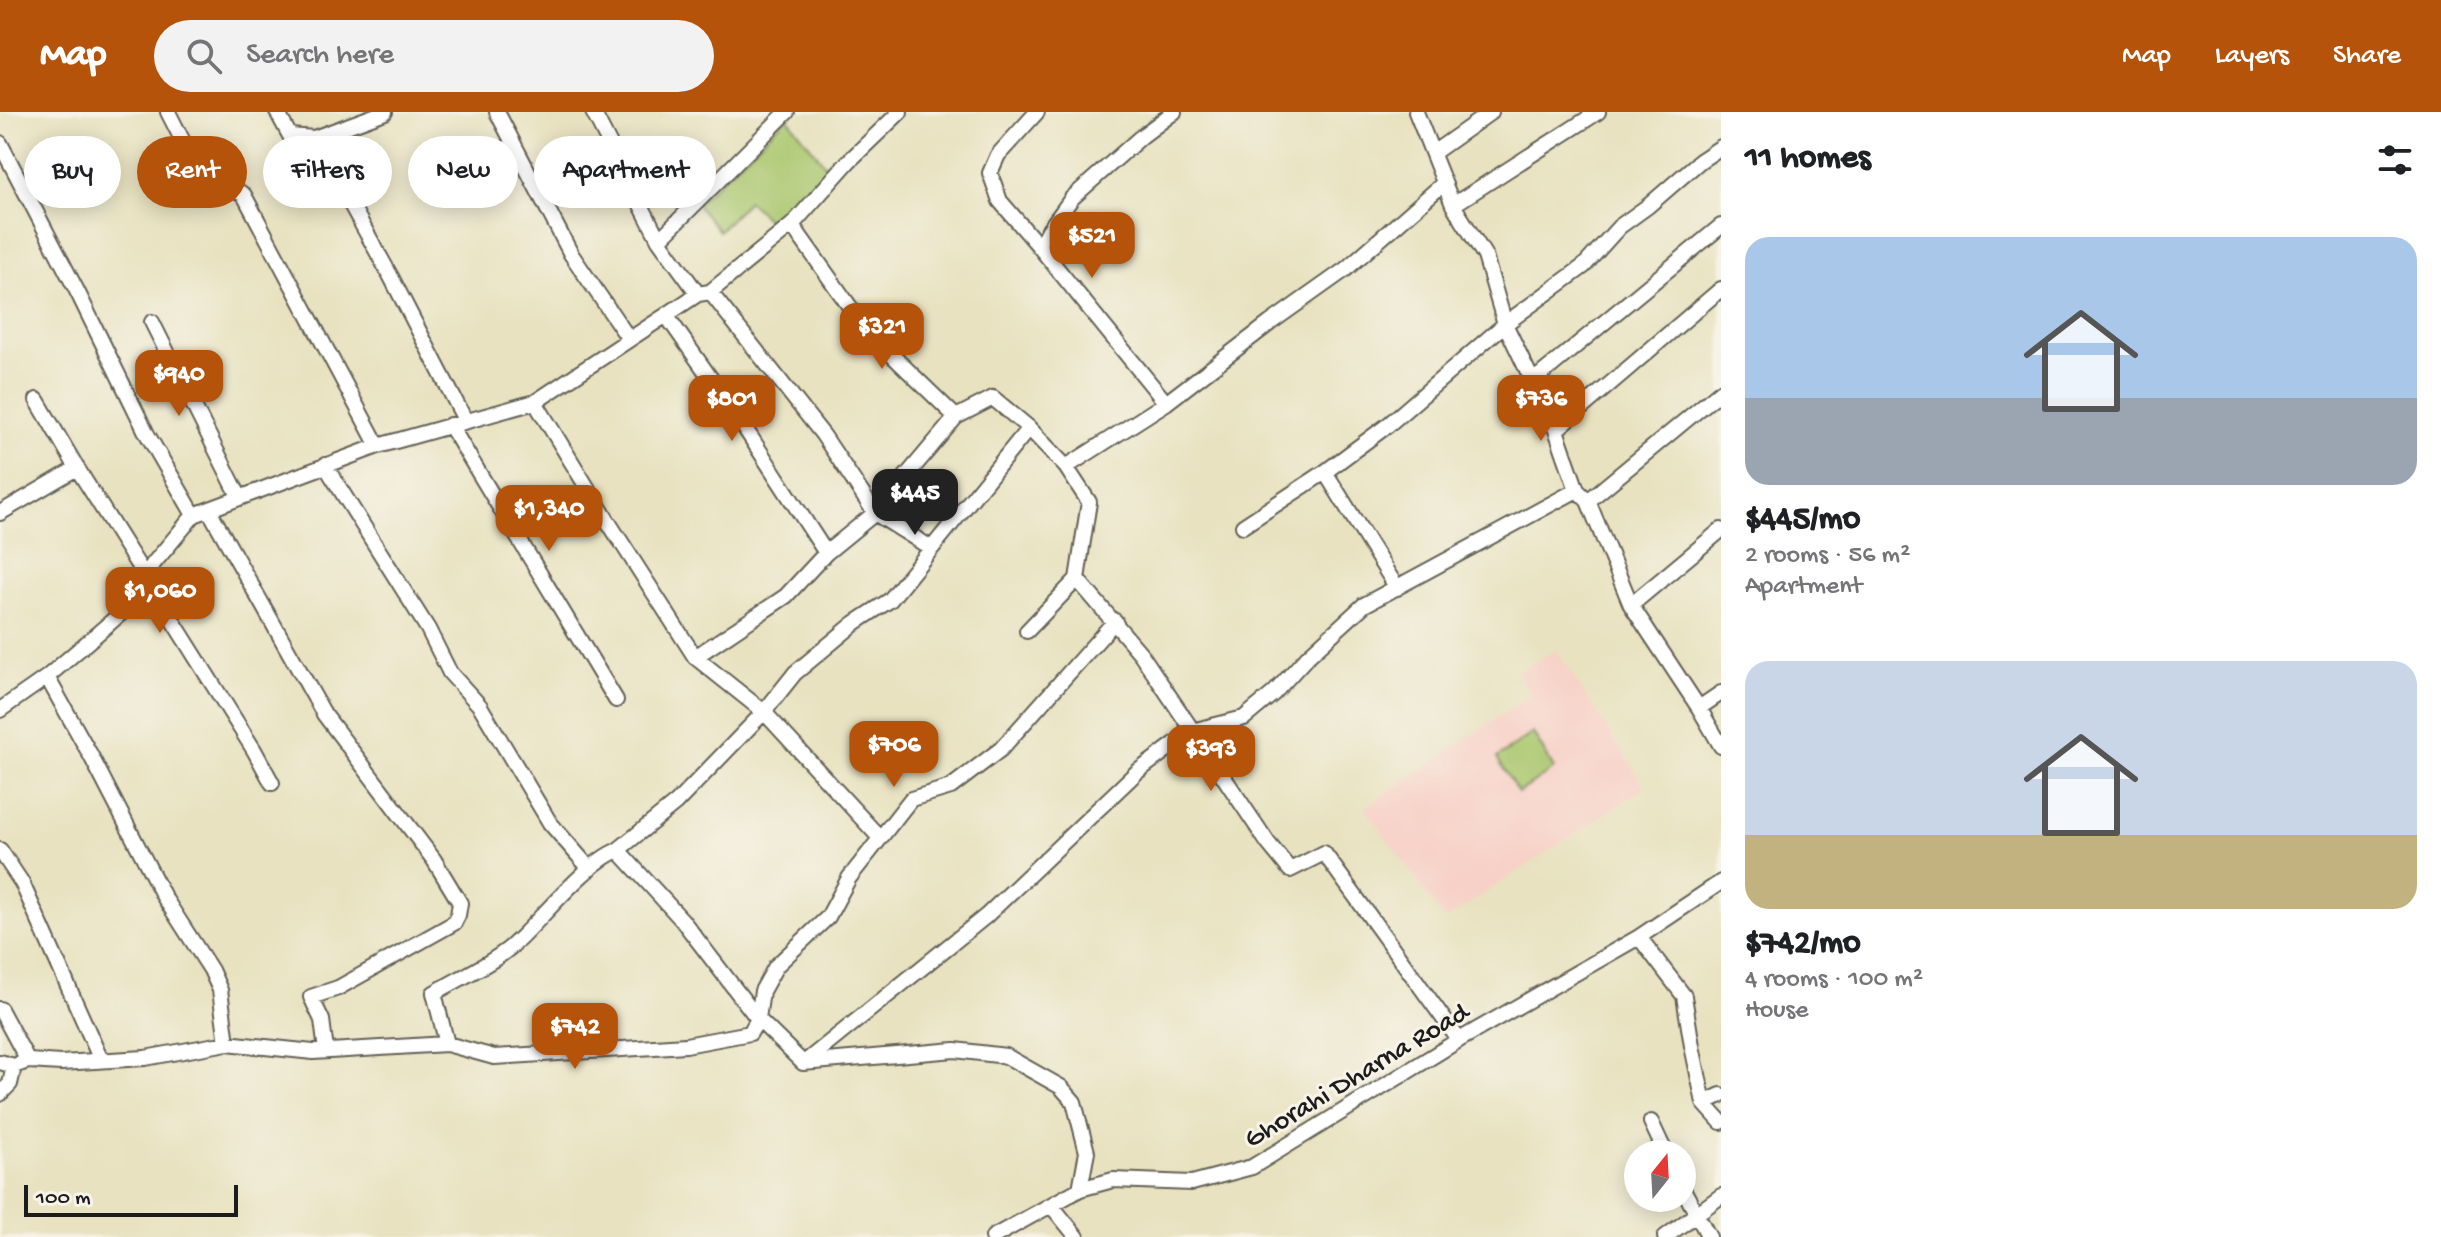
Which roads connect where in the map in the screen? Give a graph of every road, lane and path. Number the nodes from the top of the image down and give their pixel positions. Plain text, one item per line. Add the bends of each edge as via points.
1 (168, 112) edge
2 (277, 112) edge
3 (497, 112) edge
4 (593, 112) edge
5 (787, 112) edge
6 (900, 112) edge
7 (1037, 112) edge
8 (1174, 112) edge
9 (1416, 112) edge
10 (1491, 112) edge
11 (1598, 112) edge
12 (380, 113) edge
13 (290, 136) edge
14 (319, 136) edge
15 (0, 143) edge
16 (1721, 147) edge
17 (1433, 153) junction
18 (1444, 183) junction
19 (1453, 205) junction
20 (353, 208) edge
21 (792, 225) junction
22 (1721, 226) edge
23 (659, 240) junction
24 (1038, 245) junction
25 (1721, 289) edge
26 (704, 293) junction
27 (666, 315) junction
28 (152, 322) dead end
29 (1505, 324) junction
30 (629, 339) junction
31 (1532, 382) junction
32 (1721, 391) edge
33 (37, 400) dead end
34 (535, 402) junction
35 (1166, 403) junction
36 (956, 417) junction
37 (465, 420) junction
38 (450, 425) junction
39 (1029, 428) junction
40 (1556, 430) junction
41 (378, 446) junction
42 (325, 465) junction
43 (1066, 467) junction
44 (77, 468) junction
45 (1325, 472) junction
46 (1577, 490) junction
47 (240, 498) junction
48 (1588, 501) junction
49 (209, 510) junction
50 (0, 513) edge
51 (875, 513) junction
52 (194, 515) junction
53 (1243, 526) dead end
54 (1721, 530) edge
55 (931, 548) junction
56 (826, 553) junction
57 (146, 577) junction
58 (1077, 579) junction
59 (1397, 588) junction
60 (1631, 605) junction
61 (1115, 621) junction
62 (1027, 631) dead end
63 (695, 657) junction
64 (47, 677) junction
65 (1721, 693) edge
66 (616, 700) dead end
67 (1699, 708) junction
68 (0, 710) edge
69 (764, 712) junction
70 (1192, 731) junction
71 (1721, 746) edge
72 (272, 783) dead end
73 (880, 838) junction
74 (0, 850) edge
75 (618, 850) junction
76 (590, 869) junction
77 (1721, 882) edge
78 (1639, 937) junction
79 (0, 1009) edge
80 (758, 1019) junction
81 (1459, 1040) junction
82 (227, 1043) junction
83 (447, 1044) junction
84 (326, 1051) junction
85 (101, 1060) junction
86 (14, 1063) edge
87 (803, 1063) junction
88 (0, 1094) edge
89 (1721, 1095) edge
90 (1704, 1103) junction
91 (1651, 1122) dead end
92 (1721, 1122) edge
93 (1659, 1140) edge
94 (1080, 1189) junction
95 (1721, 1196) edge
96 (1051, 1205) junction
97 (1694, 1212) edge
98 (1695, 1215) junction
99 (993, 1237) edge
100 (1077, 1237) edge
101 (1665, 1237) edge
102 (1709, 1237) edge

1 - 41 street via 210,190 224,187 244,195
2 - 13 street
3 - 30 street via 571,254
4 - 23 street
5 - 23 street
6 - 21 street
7 - 24 street via 998,155 990,173 1000,201
8 - 24 street via 1072,198
9 - 17 street
10 - 17 street
11 - 19 street
12 - 14 street
15 - 52 street via 147,434
16 - 29 street via 1619,227 1584,266
17 - 18 street
18 - 19 street
18 - 35 street via 1346,269
19 - 29 street via 1485,256
20 - 37 street
21 - 26 street
21 - 36 street via 867,331
22 - 31 street
23 - 26 street
24 - 35 street
25 - 40 street
26 - 27 street
26 - 51 street via 823,435
27 - 30 street
27 - 56 street
28 - 47 street
29 - 31 street
29 - 45 street
30 - 34 street
31 - 40 street
32 - 48 street
33 - 44 street
34 - 37 street
34 - 63 street
35 - 43 street
36 - 39 street via 993,398
36 - 51 street
37 - 38 street
38 - 41 street
38 - 66 street
39 - 43 street
39 - 55 street
40 - 46 street
41 - 42 street
42 - 47 street
42 - 76 street via 450,673 480,706 550,823
43 - 58 street via 1089,502
44 - 50 street
44 - 57 street
45 - 53 street
45 - 59 street
46 - 48 street
46 - 59 street
47 - 49 street
48 - 60 street
49 - 52 street
49 - 84 street via 324,714 434,860 460,903 454,923 338,988 311,997 322,1020
51 - 55 street
51 - 56 street
52 - 57 street
54 - 60 street
55 - 69 street via 890,600 795,673
56 - 63 street via 786,596
57 - 64 street via 126,609
57 - 72 street
58 - 61 street
58 - 62 street
59 - 70 street via 1364,605 1244,718
60 - 67 street
61 - 70 street
61 - 73 street via 1001,749 951,787 911,799
63 - 69 street
64 - 68 street
64 - 82 street via 164,897 211,970 220,990
65 - 67 street
67 - 71 street
69 - 73 street
69 - 75 street via 676,803
70 - 81 street via 1290,870 1324,853
70 - 87 street via 1137,772 986,916
73 - 80 street via 828,917 776,966 762,991
74 - 85 street via 22,883
75 - 76 street
75 - 80 street via 682,920
76 - 83 street via 510,948 434,993
77 - 78 street, Ghorahi Dharna Road
78 - 81 street, Ghorahi Dharna Road
78 - 90 street via 1684,996
79 - 86 street
80 - 83 street via 750,1033 686,1045 494,1057
80 - 87 street
81 - 94 street, Ghorahi Dharna Road via 1252,1167 1192,1183 1113,1180
82 - 84 street
82 - 85 street
83 - 84 street
85 - 86 street
86 - 88 street via 10,1084
87 - 94 street via 955,1050 1006,1056 1061,1087 1074,1102 1087,1152
89 - 90 street
90 - 92 street
91 - 93 street
94 - 96 street, Ghorahi Dharna Road
95 - 98 street
96 - 99 street, Ghorahi Dharna Road
96 - 100 street
97 - 98 street
98 - 101 street
98 - 102 street

